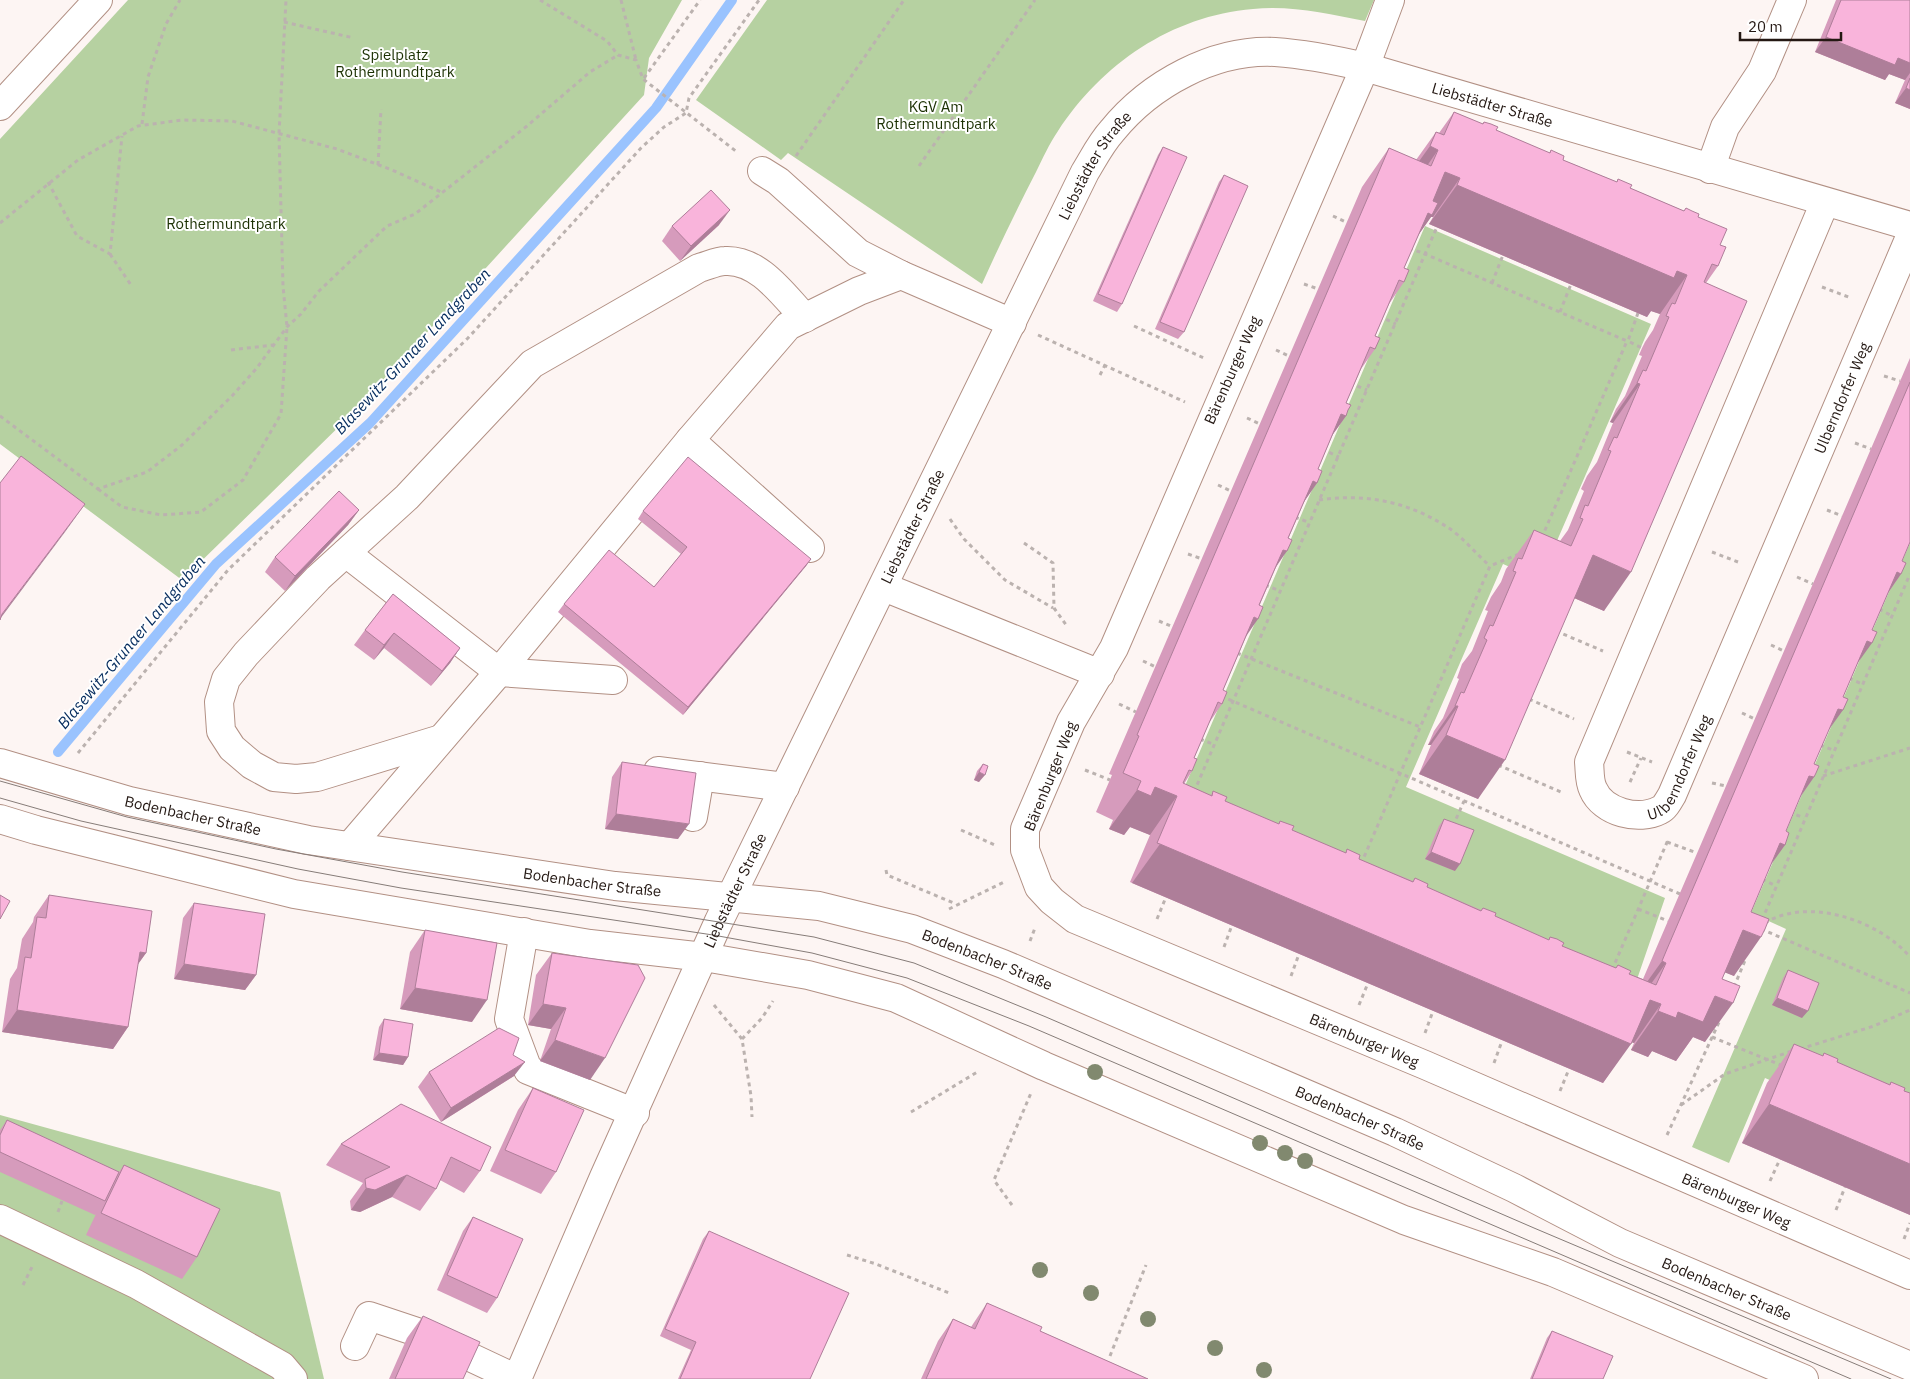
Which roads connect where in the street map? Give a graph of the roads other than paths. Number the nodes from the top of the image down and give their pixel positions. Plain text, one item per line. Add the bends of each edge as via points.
1 (98, 0) edge
2 (1390, 0) edge
3 (1792, 0) edge
4 (1365, 67) junction
5 (0, 106) edge
6 (1710, 169) junction
7 (770, 176) road end
8 (1825, 202) junction
9 (1910, 226) edge
10 (1910, 237) edge
11 (901, 275) junction
12 (805, 318) junction
13 (1012, 323) junction
14 (690, 440) junction
15 (810, 548) dead end
16 (346, 553) junction
17 (884, 587) junction
18 (499, 672) junction
19 (1100, 674) junction
20 (613, 680) dead end
21 (440, 739) junction
22 (0, 763) edge
23 (636, 769) edge
24 (700, 776) junction
25 (785, 787) junction
26 (693, 817) edge
27 (0, 819) edge
28 (350, 846) junction
29 (731, 897) junction
30 (524, 932) junction
31 (704, 957) junction
32 (635, 1113) junction
33 (0, 1219) edge
34 (1910, 1275) edge
35 (355, 1346) dead end
36 (1910, 1366) edge
37 (293, 1379) edge
38 (517, 1379) edge
39 (1802, 1379) edge

1 - 5 street
2 - 4 street, Bärenburger Weg
3 - 6 street via 1762,71 1725,127
4 - 6 street, Liebstädter Straße
4 - 13 street, Liebstädter Straße via 1311,55 1273,52 1207,63 1173,77 1112,130 1084,172
4 - 19 street, Bärenburger Weg
6 - 8 street, Liebstädter Straße
7 - 11 street via 858,253
8 - 9 street, Liebstädter Straße
8 - 10 street, Ulberndorfer Weg via 1682,540 1590,731 1589,762 1593,789 1601,801 1630,816 1662,810 1672,795
11 - 12 street via 859,291
11 - 13 street
12 - 14 street via 788,326
12 - 16 street via 761,274 746,264 725,261 699,268 532,364 406,497
13 - 17 street, Liebstädter Straße
14 - 15 street
14 - 18 street
16 - 18 street
16 - 21 street via 252,647 226,679 219,702 221,731 232,748 252,765 274,777 296,779 341,770
17 - 19 street
17 - 25 street, Liebstädter Straße
18 - 20 street
18 - 21 street
19 - 34 street, Bärenburger Weg via 1071,722 1025,829 1025,850 1031,869 1052,901 1075,918 1424,1064
21 - 28 street
22 - 28 street, Bodenbacher Straße via 129,801 308,840
23 - 24 street
24 - 25 street
24 - 26 street
25 - 29 street, Liebstädter Straße
27 - 30 street via 294,894
28 - 29 street, Bodenbacher Straße via 615,886
29 - 31 street, Liebstädter Straße
29 - 36 street, Bodenbacher Straße via 819,906 912,930 984,956 1395,1132 1620,1243
30 - 31 street via 590,944
30 - 32 street via 508,1019 528,1070
31 - 32 street, Liebstädter Straße
31 - 39 street via 808,974 896,998 1044,1066 1404,1220 1554,1272
32 - 38 street, Liebstädter Straße
33 - 37 street via 136,1284 282,1366
35 - 38 street via 369,1316 417,1332

